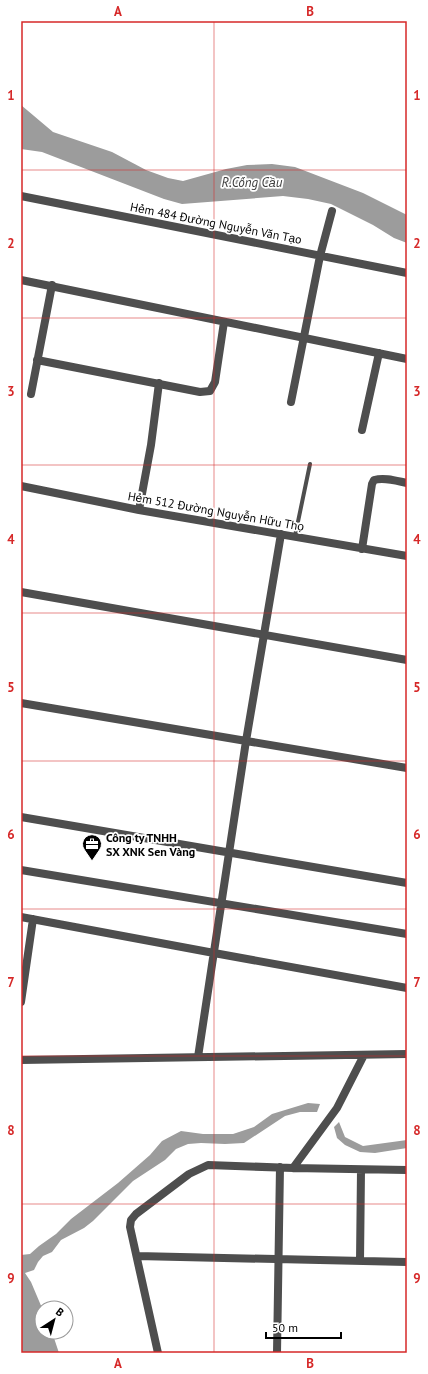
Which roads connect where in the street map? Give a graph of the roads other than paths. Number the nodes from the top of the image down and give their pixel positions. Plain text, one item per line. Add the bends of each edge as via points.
1 (21, 196) edge
2 (332, 211) dead end
3 (320, 256) junction
4 (407, 273) edge
5 (21, 280) edge
6 (52, 285) junction
7 (224, 322) junction
8 (304, 338) junction
9 (379, 353) junction
10 (407, 359) edge
11 (37, 360) junction
12 (159, 383) junction
13 (31, 394) dead end
14 (291, 402) dead end
15 (362, 430) dead end
16 (310, 464) dead end
17 (407, 483) edge
18 (21, 486) edge
19 (139, 510) junction
20 (281, 534) junction
21 (294, 537) junction
22 (362, 549) junction
23 (407, 556) edge
24 (21, 592) edge
25 (264, 635) junction
26 (407, 660) edge
27 (21, 702) edge
28 (246, 740) junction
29 (407, 768) edge
30 (21, 817) edge
31 (229, 853) junction
32 (21, 870) edge
33 (407, 883) edge
34 (222, 903) junction
35 (21, 917) edge
36 (33, 919) junction
37 (407, 934) edge
38 (214, 953) junction
39 (407, 988) edge
40 (21, 1002) edge
41 (407, 1054) edge
42 (364, 1055) junction
43 (198, 1057) junction
44 (21, 1060) edge
45 (280, 1167) junction
46 (293, 1168) junction
47 (361, 1170) junction
48 (407, 1170) edge
49 (137, 1256) junction
50 (278, 1259) junction
51 (360, 1261) junction
52 (407, 1262) edge
53 (158, 1353) edge
54 (277, 1353) edge

1 - 3 street, Hẻm 484 Đường Nguyễn Văn Tạo
2 - 3 street
3 - 4 street, Hẻm 484 Đường Nguyễn Văn Tạo
3 - 8 street
5 - 6 street
6 - 7 street
6 - 11 street
7 - 8 street
7 - 12 street via 215,382 210,391 200,392
8 - 9 street
8 - 14 street
9 - 10 street
9 - 15 street
11 - 12 street
11 - 13 street
12 - 19 street
16 - 21 lane
17 - 22 street via 374,480
18 - 19 street, Hẻm 512 Đường Nguyễn Hữu Thọ
19 - 20 street, Hẻm 512 Đường Nguyễn Hữu Thọ
20 - 21 street, Hẻm 512 Đường Nguyễn Hữu Thọ
20 - 25 street
21 - 22 street, Hẻm 512 Đường Nguyễn Hữu Thọ
22 - 23 street, Hẻm 512 Đường Nguyễn Hữu Thọ
24 - 25 street
25 - 26 street
25 - 28 street
27 - 28 street
28 - 29 street
28 - 31 street
30 - 31 street
31 - 33 street
31 - 34 street
32 - 34 street
34 - 37 street
34 - 38 street
35 - 36 street
36 - 38 street
36 - 40 street
38 - 39 street
38 - 43 street
41 - 42 street
42 - 43 street
42 - 46 street via 337,1108
43 - 44 street
45 - 46 street
45 - 49 street via 208,1165 189,1174 131,1220 130,1227
45 - 50 street
46 - 47 street
47 - 48 street
47 - 51 street
49 - 50 street
49 - 53 street
50 - 51 street
50 - 54 street
51 - 52 street

